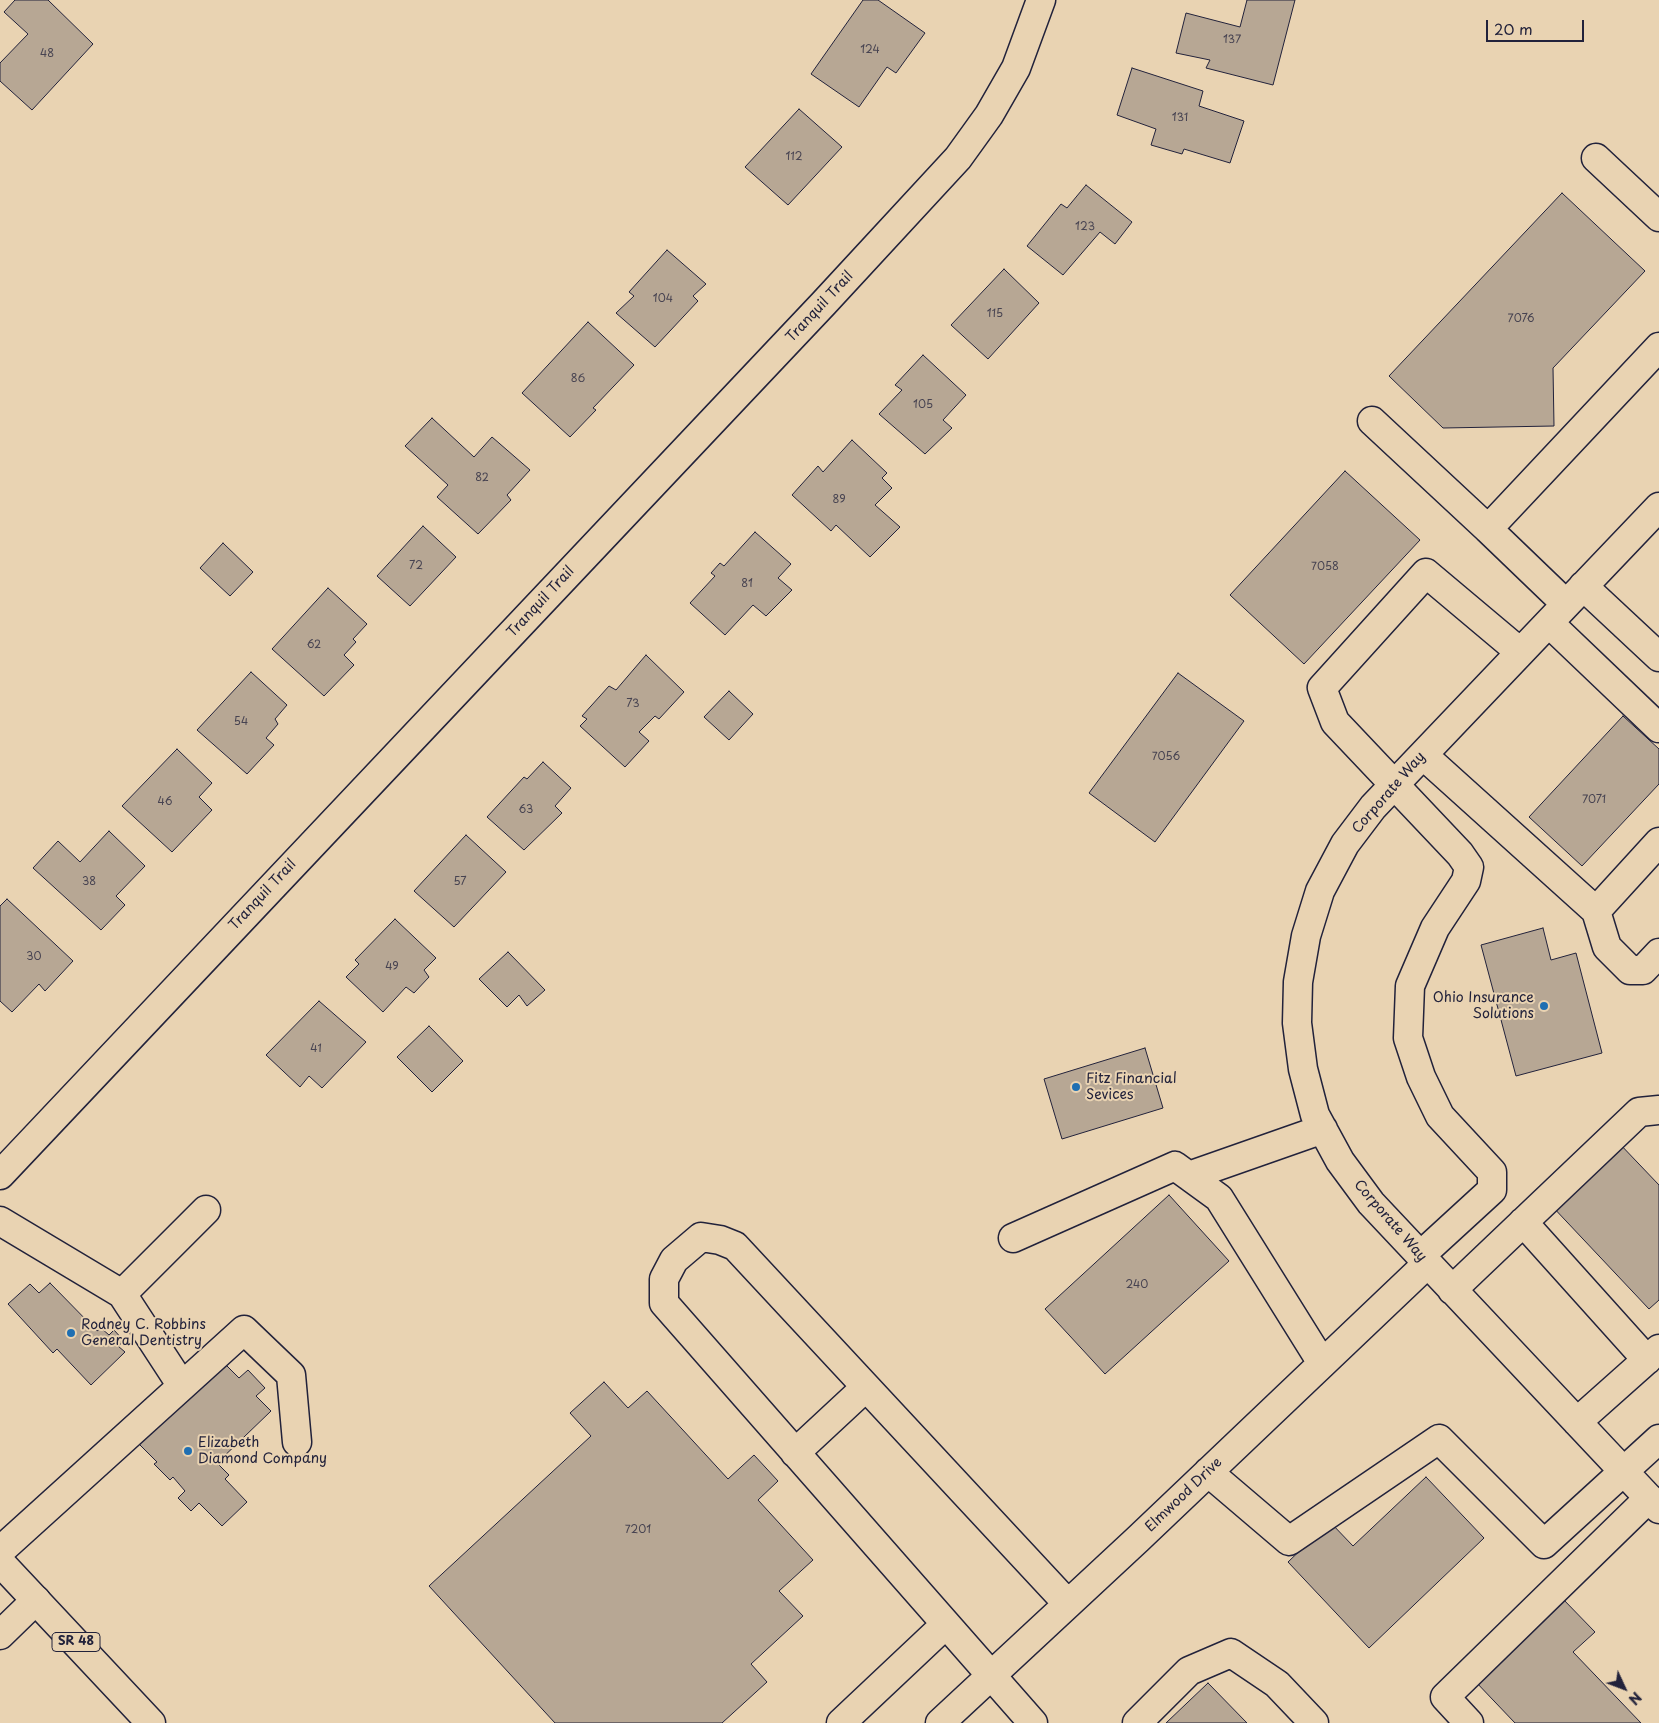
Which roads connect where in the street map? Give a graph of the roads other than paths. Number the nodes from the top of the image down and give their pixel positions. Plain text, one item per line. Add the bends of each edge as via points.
1 (1041, 0) edge
2 (1596, 158) dead end
3 (1659, 217) edge
4 (1659, 347) edge
5 (1372, 421) dead end
6 (1659, 507) edge
7 (1488, 529) junction
8 (1566, 604) junction
9 (1520, 652) junction
10 (1659, 657) edge
11 (1659, 728) edge
12 (1423, 755) junction
13 (1393, 786) junction
14 (1659, 842) edge
15 (1596, 911) junction
16 (1651, 961) edge
17 (1659, 1110) edge
18 (1323, 1129) junction
19 (0, 1175) edge
20 (1189, 1176) junction
21 (206, 1210) dead end
22 (0, 1221) edge
23 (1523, 1222) junction
24 (1013, 1238) dead end
25 (1423, 1260) junction
26 (1452, 1290) junction
27 (122, 1294) junction
28 (1653, 1355) edge
29 (1322, 1364) junction
30 (182, 1386) junction
31 (866, 1387) junction
32 (1577, 1422) junction
33 (1659, 1439) edge
34 (297, 1442) dead end
35 (795, 1453) junction
36 (1208, 1472) junction
37 (1624, 1472) junction
38 (1654, 1504) edge
39 (0, 1551) edge
40 (0, 1562) edge
41 (36, 1600) junction
42 (1068, 1604) junction
43 (945, 1625) junction
44 (0, 1635) edge
45 (990, 1676) junction
46 (151, 1723) edge
47 (841, 1723) edge
48 (940, 1723) edge
49 (1033, 1723) edge
50 (1137, 1723) edge
51 (1314, 1723) edge
52 (1469, 1723) edge

1 - 19 street, Tranquil Trail via 1016,68 990,115 958,158
2 - 3 street
4 - 7 street
5 - 7 street
6 - 8 street, Corporate Way
7 - 8 street
8 - 9 street, Corporate Way
8 - 10 street
8 - 11 street
9 - 12 street, Corporate Way
9 - 13 street via 1426,573 1322,688 1335,722
12 - 13 street, Corporate Way
12 - 15 street
13 - 18 street, Corporate Way via 1345,844 1320,891 1306,936 1298,982 1297,1023 1303,1070
13 - 25 street, Elmwood Drive via 1469,867 1466,881 1435,928 1410,986 1408,1038 1421,1077 1440,1116 1492,1172 1492,1190
14 - 15 street
15 - 16 street via 1606,947 1630,970
17 - 23 street via 1639,1112
18 - 20 street
18 - 25 street, Corporate Way via 1340,1161 1370,1203
20 - 24 street via 1175,1166
20 - 29 street via 1219,1198
21 - 27 street
22 - 27 street
23 - 26 street
23 - 28 street
25 - 26 street, Corporate Way
25 - 29 street, Elmwood Drive
26 - 32 street, Corporate Way
27 - 30 street
28 - 32 street
29 - 36 street, Elmwood Drive
30 - 34 street via 244,1330 291,1375
30 - 39 street
31 - 35 street
31 - 35 street via 735,1246 701,1237 674,1260 664,1279 664,1303
31 - 42 street
32 - 37 street, Corporate Way
33 - 37 street
35 - 43 street
36 - 37 street via 1289,1542 1439,1439 1544,1544
36 - 42 street, Elmwood Drive
37 - 38 street, Corporate Way
38 - 52 street via 1445,1697
40 - 41 street, SR 48
41 - 44 street
41 - 46 street, SR 48
42 - 45 street, Elmwood Drive
43 - 45 street
43 - 47 street
45 - 48 street, Elmwood Drive
45 - 49 street
50 - 51 street via 1189,1672 1231,1653 1277,1684

